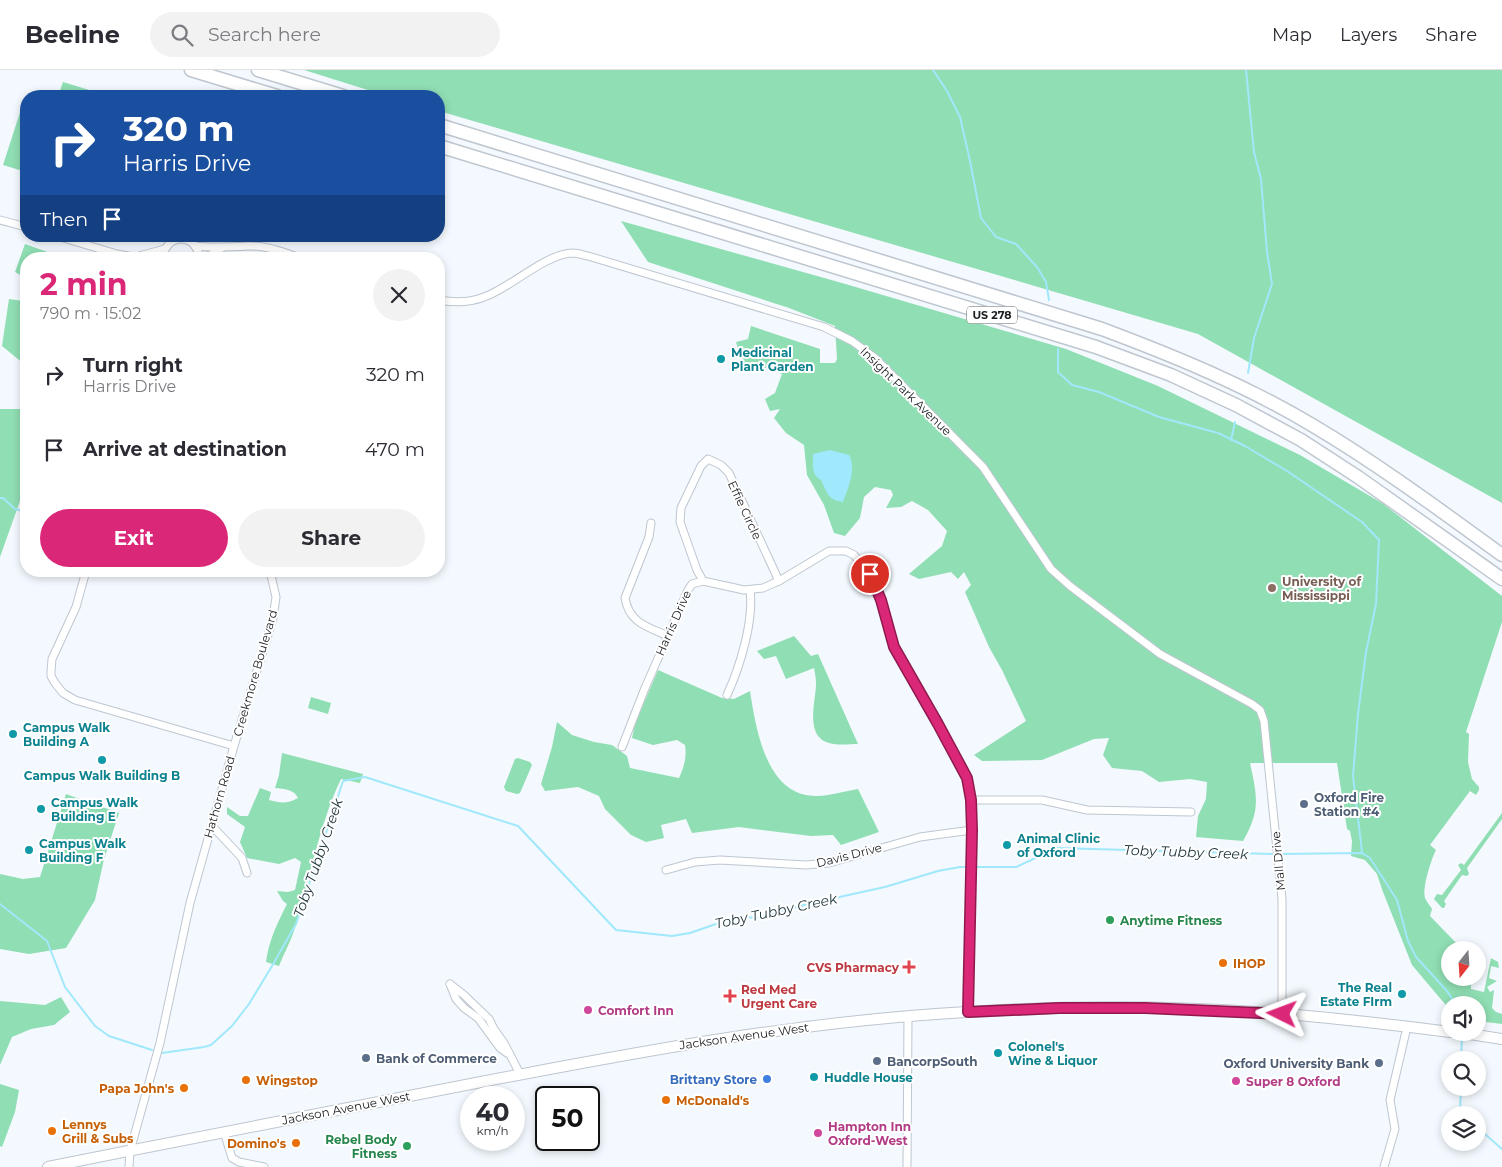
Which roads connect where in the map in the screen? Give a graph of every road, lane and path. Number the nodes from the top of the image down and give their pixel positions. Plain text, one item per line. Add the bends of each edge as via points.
1 (191, 70) edge
2 (258, 70) edge
3 (257, 90) edge
4 (323, 90) edge
5 (445, 128) edge
6 (445, 148) edge
7 (0, 220) edge
8 (20, 225) edge
9 (76, 242) edge
10 (171, 242) edge
11 (192, 242) edge
12 (195, 246) junction
13 (223, 248) junction
14 (165, 249) junction
15 (110, 252) edge
16 (154, 252) edge
17 (164, 252) edge
18 (198, 252) edge
19 (216, 252) edge
20 (279, 252) edge
21 (445, 300) edge
22 (651, 523) dead end
23 (1502, 555) edge
24 (84, 577) edge
25 (271, 577) edge
26 (1502, 579) edge
27 (703, 581) junction
28 (779, 581) junction
29 (750, 590) junction
30 (668, 636) junction
31 (727, 695) dead end
32 (1260, 710) joint
33 (234, 746) junction
34 (622, 747) dead end
35 (971, 800) junction
36 (1191, 812) dead end
37 (212, 826) junction
38 (972, 830) junction
39 (666, 870) dead end
40 (247, 873) dead end
41 (968, 1012) junction
42 (1282, 1014) junction
43 (908, 1016) junction
44 (1407, 1027) junction
45 (1441, 1031) edge
46 (1486, 1037) edge
47 (1502, 1039) edge
48 (508, 1054) junction
49 (520, 1074) junction
50 (224, 1132) junction
51 (130, 1151) junction
52 (48, 1167) edge
53 (129, 1167) edge
54 (264, 1167) edge
55 (907, 1167) edge
56 (1384, 1167) edge

1 - 3 highway
2 - 4 highway
5 - 23 highway, US 278 via 1093,326 1177,357 1311,424
6 - 26 highway, US 278 via 1096,348 1171,375 1301,440
7 - 8 street
9 - 15 street
10 - 14 street
11 - 12 street
12 - 13 street
12 - 18 street
13 - 19 street
13 - 20 street via 252,246
14 - 16 street
14 - 17 street
21 - 32 street, Insight Park Avenue via 463,302 486,297 531,270 575,253 824,327 852,341 875,358 983,467 1051,569 1160,654
22 - 30 street via 649,537 626,598 627,606 639,622
24 - 33 street, Hathorn Road via 76,607 52,659 51,676 62,693 76,700
25 - 33 street, Creekmore Boulevard via 276,597 273,618
27 - 28 street, Effie Circle via 680,522 681,508 701,466 708,459 721,465 728,473
27 - 29 street, Harris Drive
27 - 30 street, Harris Drive via 690,586
28 - 29 street, Harris Drive
28 - 35 street, Harris Drive via 829,551 846,552 861,562 873,577 894,647 967,778
29 - 31 street via 752,601 743,652
30 - 34 street, Harris Drive
32 - 42 street, Mall Drive via 1264,721 1278,848
33 - 37 street, Hathorn Road
35 - 36 street via 1042,800 1086,810
35 - 38 street, Harris Drive
37 - 40 street via 242,858
37 - 51 street, Hathorn Road via 190,903 160,1043
38 - 39 street, Davis Drive via 920,837 829,863 806,865 720,860 695,862
38 - 41 street, Harris Drive
41 - 42 main road, Jackson Avenue West via 1145,1008
41 - 43 main road, Jackson Avenue West
42 - 44 main road, Jackson Avenue West
43 - 49 main road, Jackson Avenue West via 739,1035
43 - 55 street
44 - 45 main road, Jackson Avenue West
44 - 56 street via 1390,1100 1395,1128
46 - 47 main road
48 - 48 street via 489,1019 450,984 456,999 478,1018
48 - 49 street
49 - 50 main road, Jackson Avenue West
50 - 51 main road, Jackson Avenue West
50 - 54 street via 232,1158
51 - 52 main road, Jackson Avenue West
51 - 53 street, Hathorn Road

